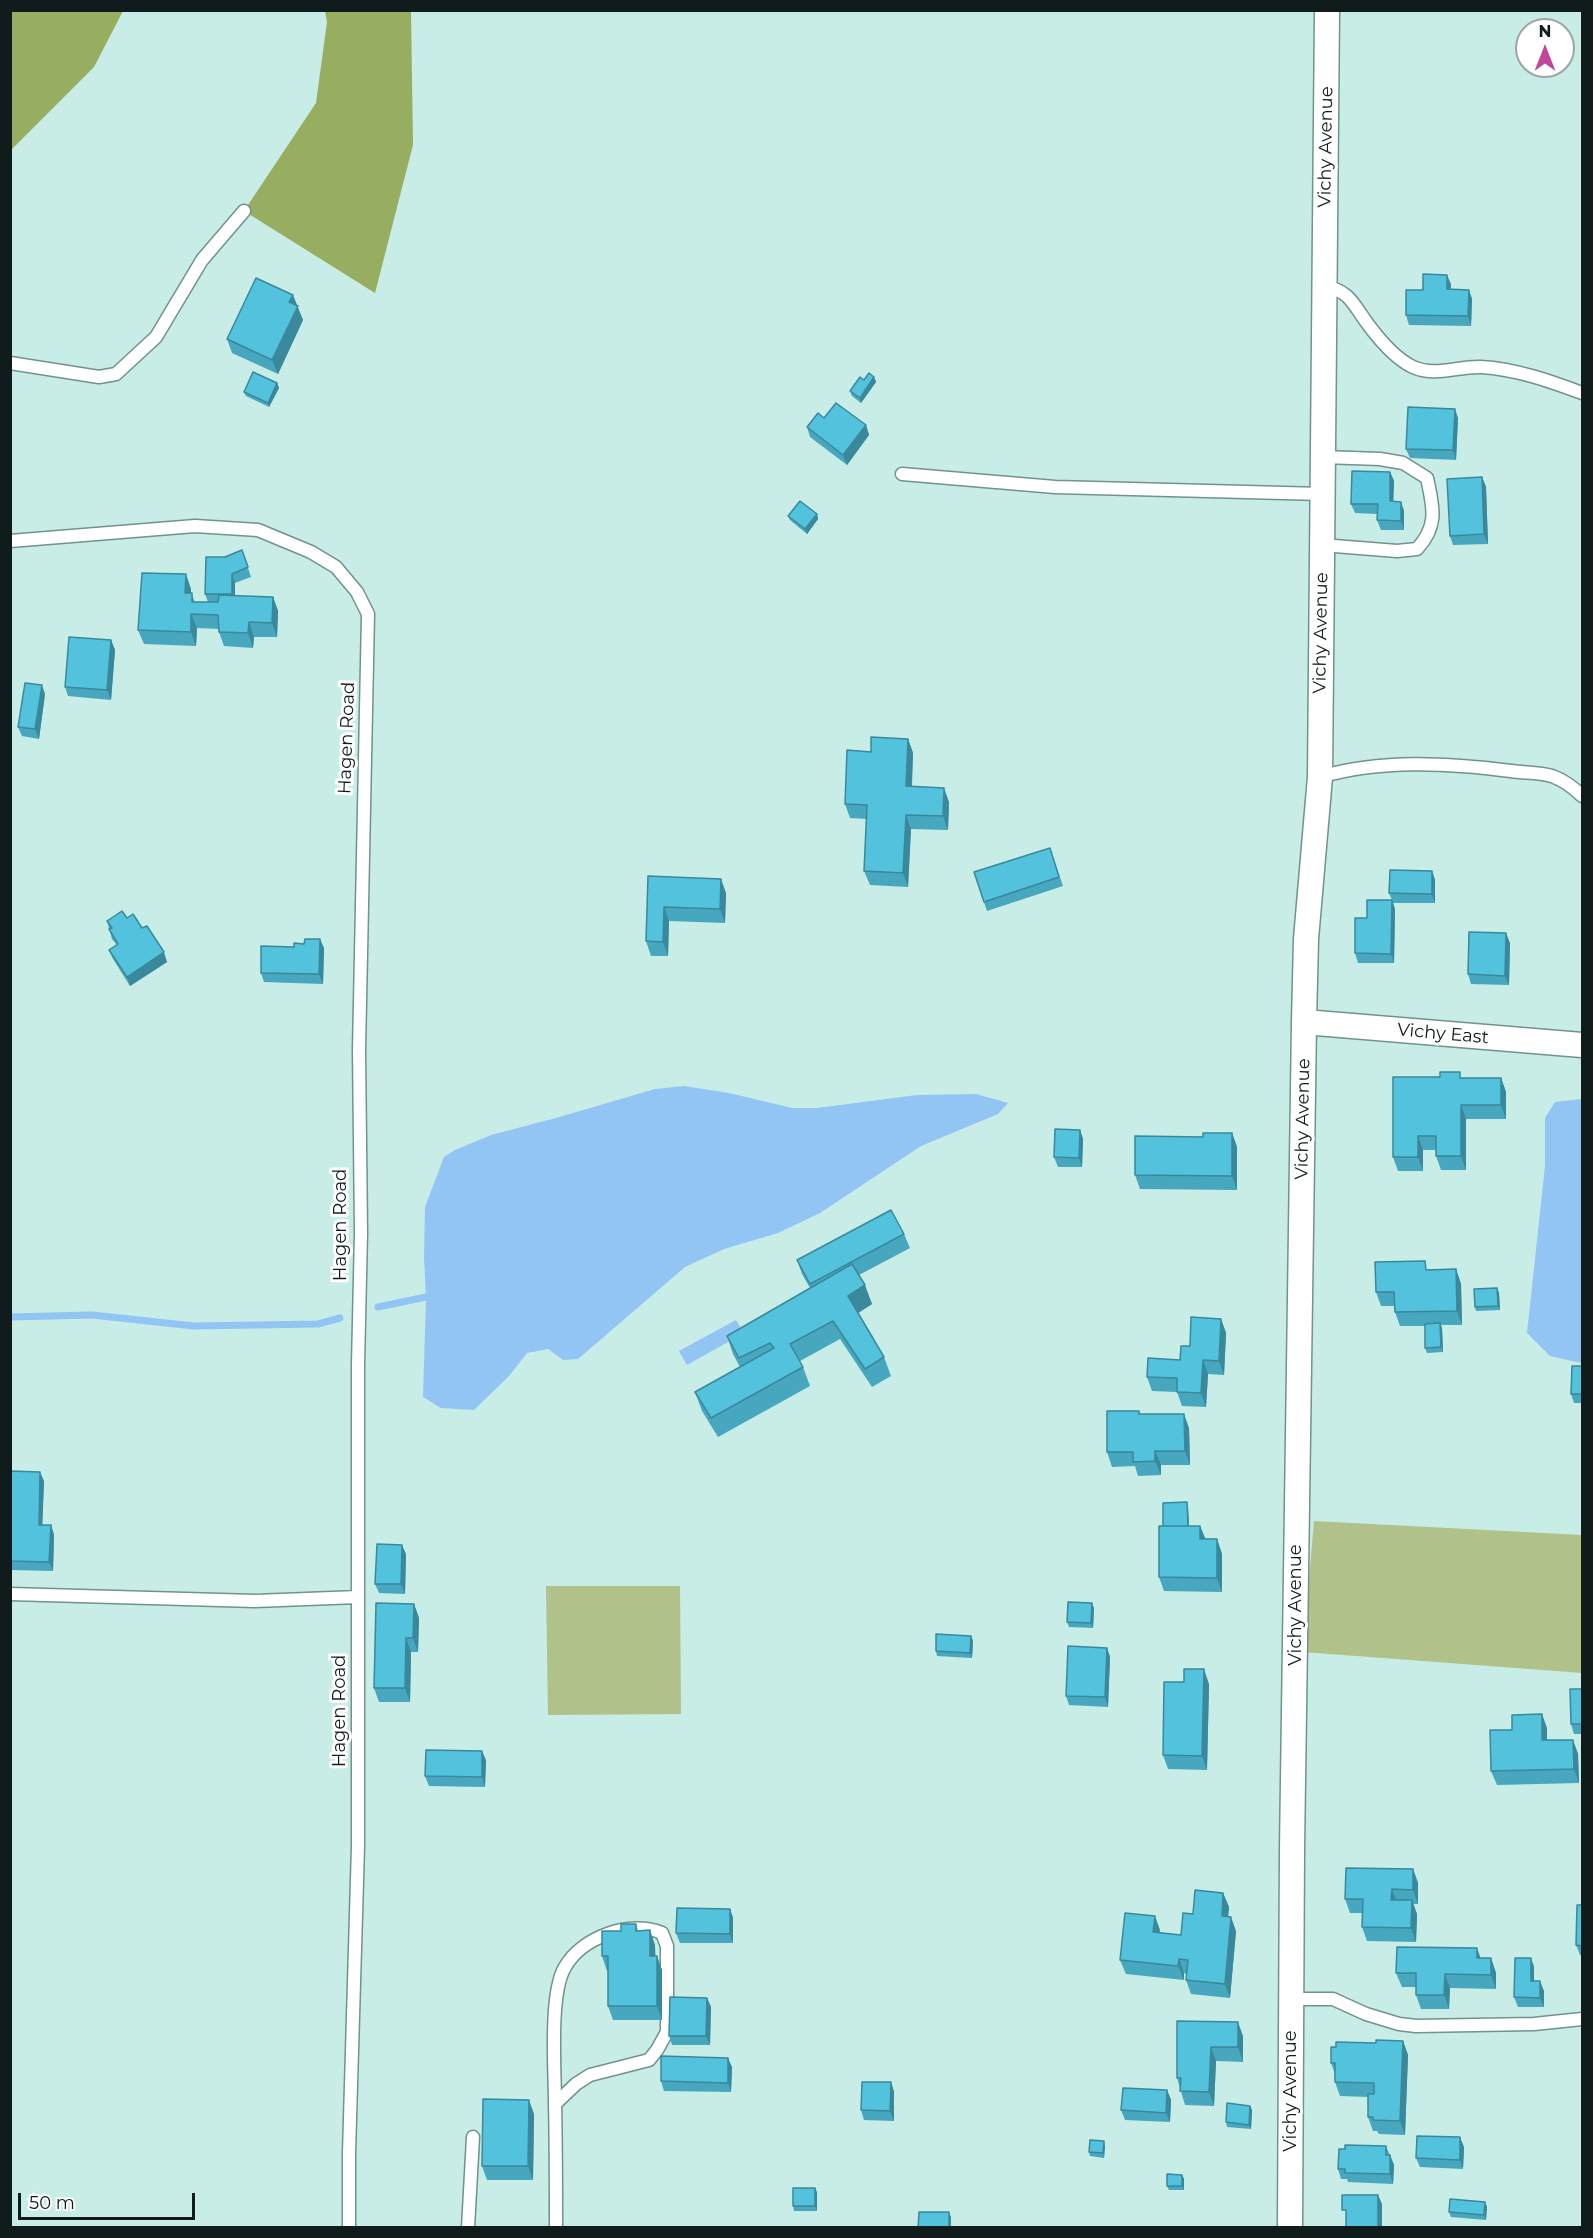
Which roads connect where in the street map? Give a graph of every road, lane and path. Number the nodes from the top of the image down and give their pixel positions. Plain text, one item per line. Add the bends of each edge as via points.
1 (1327, 10) edge
2 (244, 211) dead end
3 (1324, 286) junction
4 (10, 363) edge
5 (1582, 393) edge
6 (1323, 457) junction
7 (902, 474) dead end
8 (1323, 494) junction
9 (10, 541) edge
10 (1322, 545) junction
11 (1320, 777) junction
12 (1582, 796) edge
13 (1304, 1022) junction
14 (1582, 1045) edge
15 (10, 1594) edge
16 (358, 1597) junction
17 (1292, 1999) junction
18 (1582, 2019) edge
19 (555, 2104) junction
20 (473, 2137) dead end
21 (349, 2228) edge
22 (468, 2228) edge
23 (556, 2228) edge
24 (1290, 2228) edge

1 - 3 street, Vichy Avenue
2 - 4 lane via 202,260 156,337 116,374 99,377
3 - 5 lane via 1344,292 1394,353 1412,366 1451,371 1480,367 1536,376
3 - 6 street, Vichy Avenue
6 - 8 street, Vichy Avenue
6 - 10 lane via 1402,463 1427,478 1434,508 1429,536 1417,549
7 - 8 lane via 1055,487
8 - 10 street, Vichy Avenue
9 - 16 lane, Hagen Road via 195,526 258,530 336,567 357,592 368,614 359,1050
10 - 11 street, Vichy Avenue
11 - 12 lane via 1358,767 1481,767 1552,776
11 - 13 street, Vichy Avenue via 1306,939
13 - 14 street, Vichy East
13 - 17 street, Vichy Avenue
15 - 16 lane via 255,1601
16 - 21 lane, Hagen Road via 358,1846
17 - 18 lane via 1333,1999 1366,2014 1416,2026
17 - 24 street, Vichy Avenue
19 - 19 lane via 590,2074 649,2060 657,2050 667,2032 667,1946 662,1933 641,1929 604,1935 585,1944 565,1967 557,1991
19 - 23 lane
20 - 22 lane

